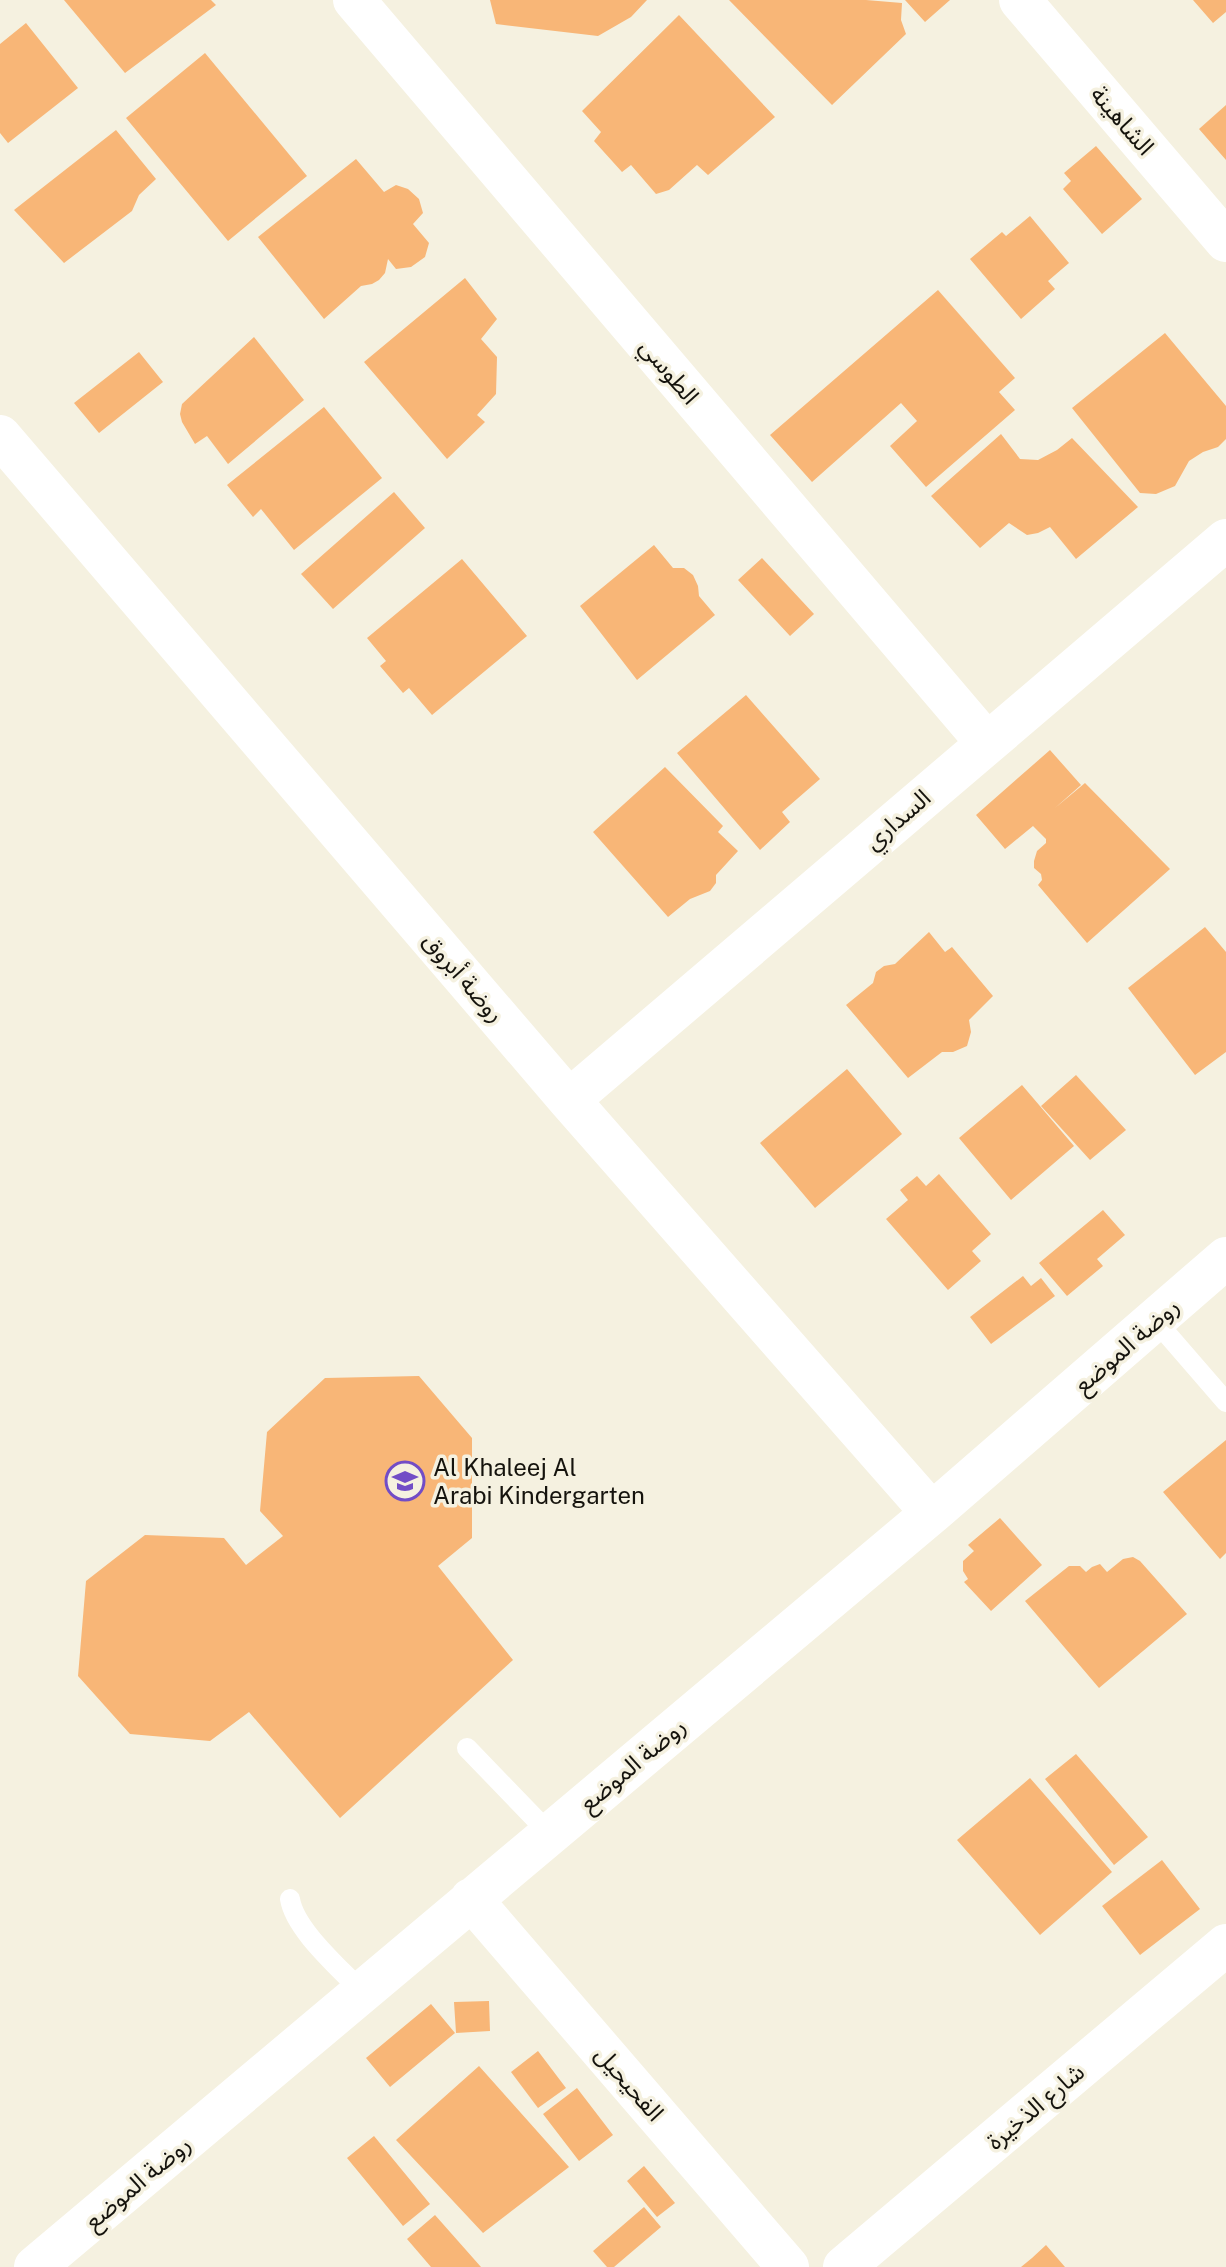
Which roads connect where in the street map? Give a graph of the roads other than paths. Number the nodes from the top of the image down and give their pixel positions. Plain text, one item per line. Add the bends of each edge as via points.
1 (354, 0) edge
2 (1020, 0) edge
3 (1226, 241) edge
4 (0, 436) edge
5 (1226, 540) edge
6 (986, 742) junction
7 (569, 1100) junction
8 (1226, 1258) edge
9 (1155, 1320) junction
10 (1226, 1402) edge
11 (932, 1513) junction
12 (467, 1748) dead end
13 (549, 1833) junction
14 (290, 1899) dead end
15 (471, 1899) junction
16 (1226, 1945) edge
17 (361, 1991) junction
18 (49, 2263) edge
19 (788, 2267) edge
20 (844, 2267) edge

1 - 6 street, الطوسي
2 - 3 street, الشاهينة
4 - 7 street, روضة أبروق
5 - 6 street, السداري
6 - 7 street, السداري
7 - 11 street, روضة أبروق
8 - 9 street, روضة الموضع
9 - 10 lane
9 - 11 street, روضة الموضع
11 - 13 street, روضة الموضع
12 - 13 lane
13 - 15 street, روضة الموضع
14 - 17 lane via 296,1919
15 - 17 street, روضة الموضع
15 - 19 street, الفحيحيل
16 - 20 street, شارع الذخيرة
17 - 18 street, روضة الموضع

